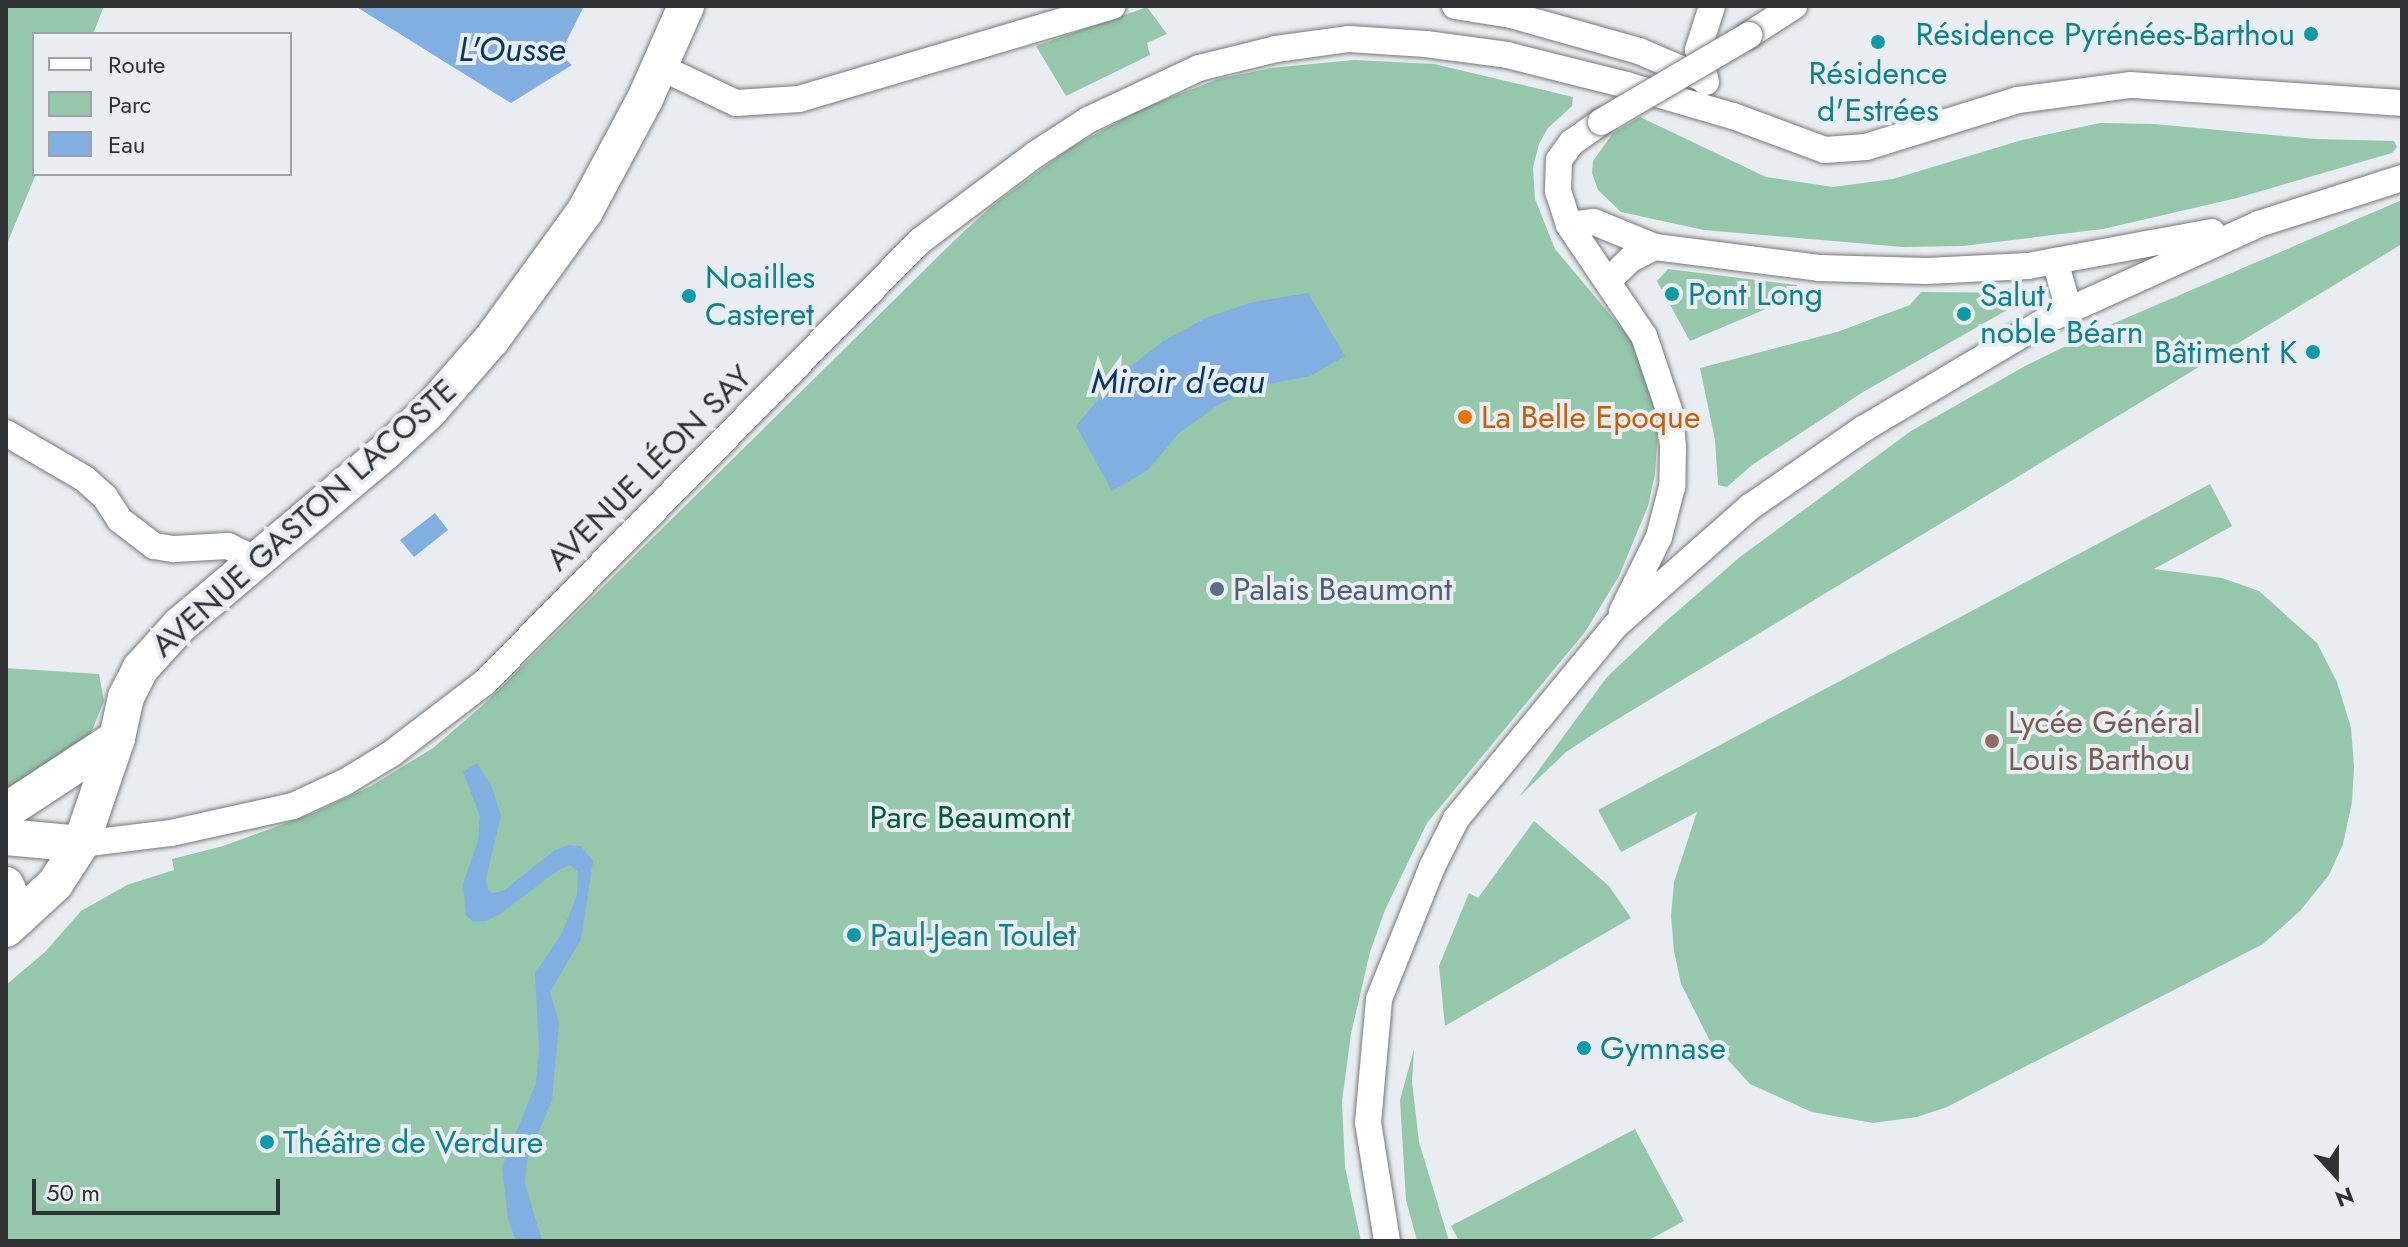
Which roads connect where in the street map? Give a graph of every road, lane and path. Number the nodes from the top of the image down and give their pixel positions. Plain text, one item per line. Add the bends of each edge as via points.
1 (686, 6) edge
2 (1112, 6) edge
3 (1455, 6) edge
4 (1712, 6) edge
5 (1794, 6) edge
6 (660, 67) junction
7 (1702, 78) junction
8 (2402, 103) edge
9 (1733, 116) junction
10 (2402, 178) edge
11 (2259, 224) junction
12 (1569, 225) junction
13 (1655, 247) junction
14 (2055, 261) junction
15 (1609, 280) junction
16 (2069, 310) junction
17 (6, 433) edge
18 (259, 561) junction
19 (1615, 626) junction
20 (117, 738) junction
21 (6, 811) edge
22 (6, 837) edge
23 (81, 844) junction
24 (10, 911) edge
25 (1387, 1241) edge

1 - 6 main road, AVENUE GASTON LACOSTE
2 - 6 street via 799,99 736,103
3 - 7 street via 1511,15 1639,51
4 - 7 street via 1698,50
5 - 12 street, bridge via 1572,142 1559,160 1556,177
6 - 18 main road, AVENUE GASTON LACOSTE via 585,211 492,339 408,431
7 - 9 street
8 - 9 street, AVENUE LÉON SAY via 2131,85 2018,100 1841,151 1817,150
9 - 23 street, AVENUE LÉON SAY via 1507,55 1349,39 1276,49 1199,68 1139,93 1036,154 920,241 484,683 441,720 345,782 293,806 171,833
10 - 11 street
11 - 14 street
11 - 16 street
12 - 13 street via 1594,222
12 - 15 street
13 - 14 street via 1819,268 1927,271
13 - 15 street via 1631,259
14 - 16 street
15 - 19 street via 1644,336 1670,413 1673,448 1672,487 1659,537
16 - 19 street via 1863,429 1762,499
17 - 18 street via 85,479 120,520 154,546 228,546
18 - 20 main road, AVENUE GASTON LACOSTE via 180,625 141,668 126,697
19 - 25 street via 1456,819 1379,999 1368,1123
20 - 21 main road
20 - 23 main road, AVENUE GASTON LACOSTE
22 - 23 main road
23 - 24 main road, AVENUE GASTON LACOSTE via 55,884

